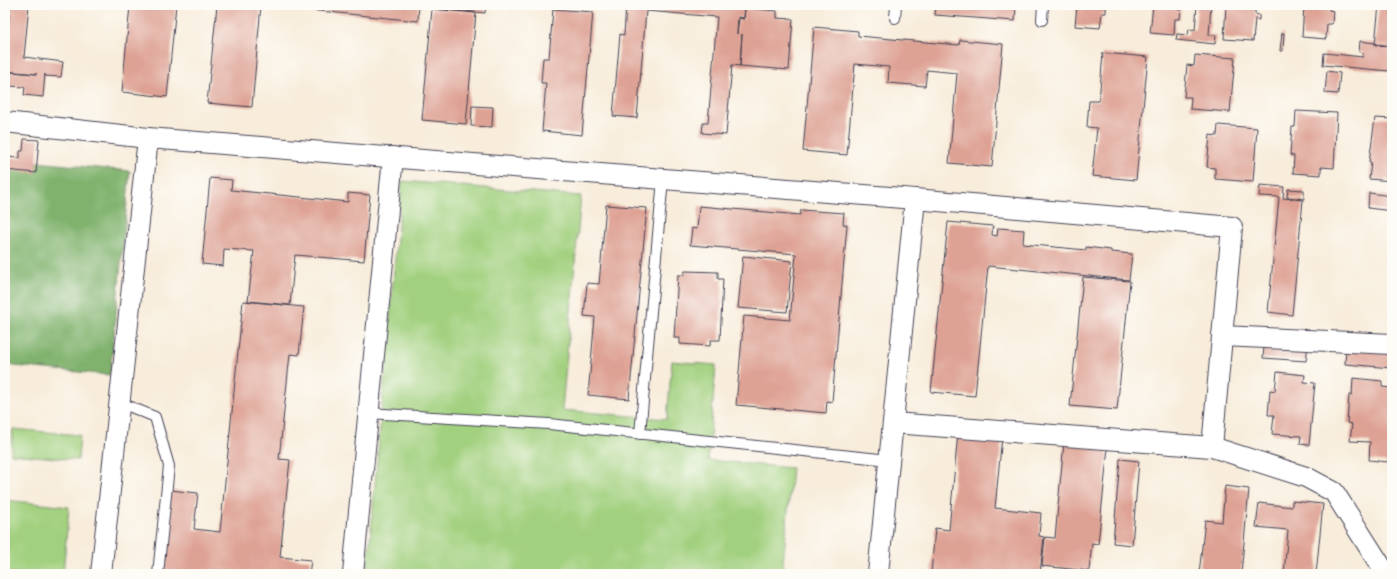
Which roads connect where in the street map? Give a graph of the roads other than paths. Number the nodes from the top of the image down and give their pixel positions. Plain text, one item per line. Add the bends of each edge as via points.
1 (896, 5) edge
2 (1043, 5) edge
3 (895, 18) dead end
4 (1042, 20) dead end
5 (5, 122) edge
6 (148, 138) junction
7 (393, 158) junction
8 (663, 179) junction
9 (915, 199) junction
10 (1222, 336) junction
11 (1392, 344) edge
12 (119, 402) junction
13 (368, 413) junction
14 (892, 423) junction
15 (640, 434) junction
16 (1212, 447) junction
17 (888, 460) junction
18 (101, 574) edge
19 (158, 574) edge
20 (352, 574) edge
21 (878, 574) edge
22 (1386, 574) edge

1 - 3 lane
2 - 4 lane
5 - 6 street
6 - 7 street
6 - 12 street
7 - 8 street
7 - 13 street
8 - 9 street
8 - 15 lane
9 - 10 street via 1232,227
9 - 14 street
10 - 11 street
10 - 16 street
12 - 18 street
12 - 19 lane via 155,417 169,466
13 - 15 lane via 549,424
13 - 20 street
14 - 16 street
14 - 17 street
15 - 17 lane
16 - 22 street via 1306,477 1334,492
17 - 21 street

